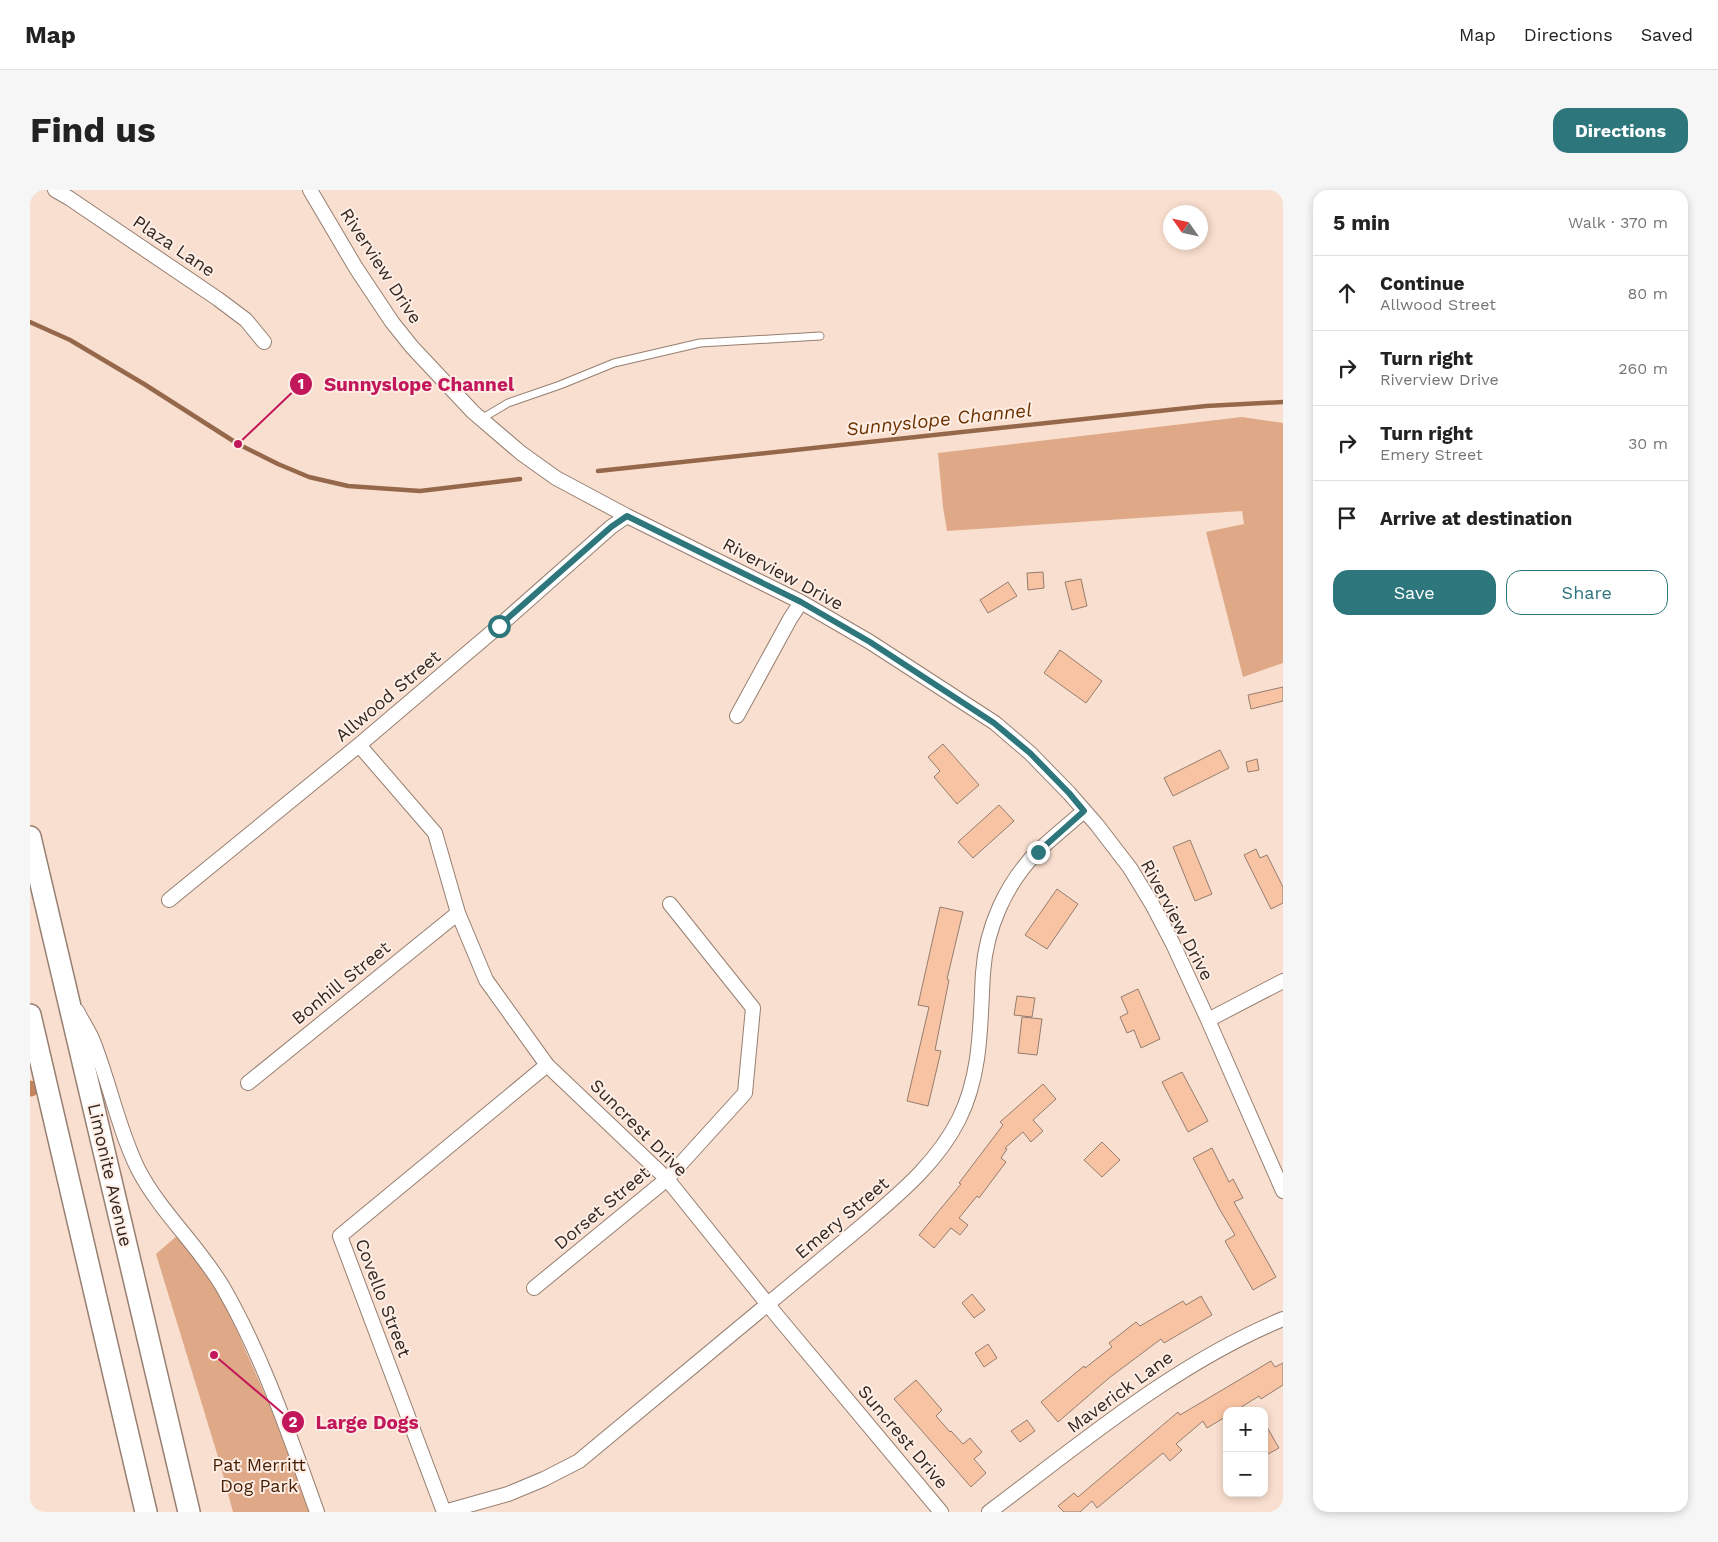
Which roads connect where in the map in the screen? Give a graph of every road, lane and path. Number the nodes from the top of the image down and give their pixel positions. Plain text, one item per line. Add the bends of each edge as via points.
1 (55, 190) edge
2 (310, 190) edge
3 (820, 336) dead end
4 (264, 342) dead end
5 (481, 419) junction
6 (627, 516) junction
7 (801, 602) junction
8 (737, 716) dead end
9 (359, 745) junction
10 (1084, 811) junction
11 (30, 838) edge
12 (168, 900) dead end
13 (670, 904) dead end
14 (458, 913) junction
15 (1283, 981) edge
16 (66, 991) junction
17 (30, 1015) edge
18 (1208, 1020) junction
19 (548, 1065) junction
20 (248, 1083) dead end
21 (667, 1179) junction
22 (1283, 1191) edge
23 (534, 1288) dead end
24 (768, 1304) junction
25 (1283, 1319) edge
26 (146, 1512) edge
27 (189, 1512) edge
28 (317, 1512) edge
29 (444, 1512) edge
30 (941, 1512) edge
31 (989, 1512) edge

1 - 4 street, Plaza Lane via 218,299 246,320
2 - 5 street, Riverview Drive via 392,322
3 - 5 lane via 700,343 614,363 508,403
5 - 6 street, Riverview Drive via 556,478
6 - 7 street, Riverview Drive
6 - 9 street, Allwood Street
7 - 8 street
7 - 10 street, Riverview Drive via 870,642 994,723 1030,753
9 - 12 street, Allwood Street
9 - 14 street, Suncrest Drive via 435,833
10 - 18 street, Riverview Drive via 1130,868 1152,904
10 - 24 street, Emery Street via 1038,852 1004,897 988,942 983,971 979,1050 973,1080 960,1117 946,1142 907,1187
11 - 16 main road, Limonite Avenue
13 - 21 street, Dorset Street via 753,1008 745,1093
14 - 19 street, Suncrest Drive via 486,980
14 - 20 street, Bonhill Street
15 - 18 street
16 - 27 main road, Limonite Avenue
16 - 28 street via 92,1040 123,1134 139,1171 203,1257 244,1328 286,1427
17 - 26 main road
18 - 22 street, Riverview Drive
19 - 21 street, Suncrest Drive
19 - 29 street, Covello Street via 340,1236
21 - 23 street, Dorset Street
21 - 24 street, Suncrest Drive
24 - 29 street, Emery Street via 579,1461 508,1494
24 - 30 street, Suncrest Drive
25 - 31 street, Maverick Lane via 1202,1358 1154,1389

